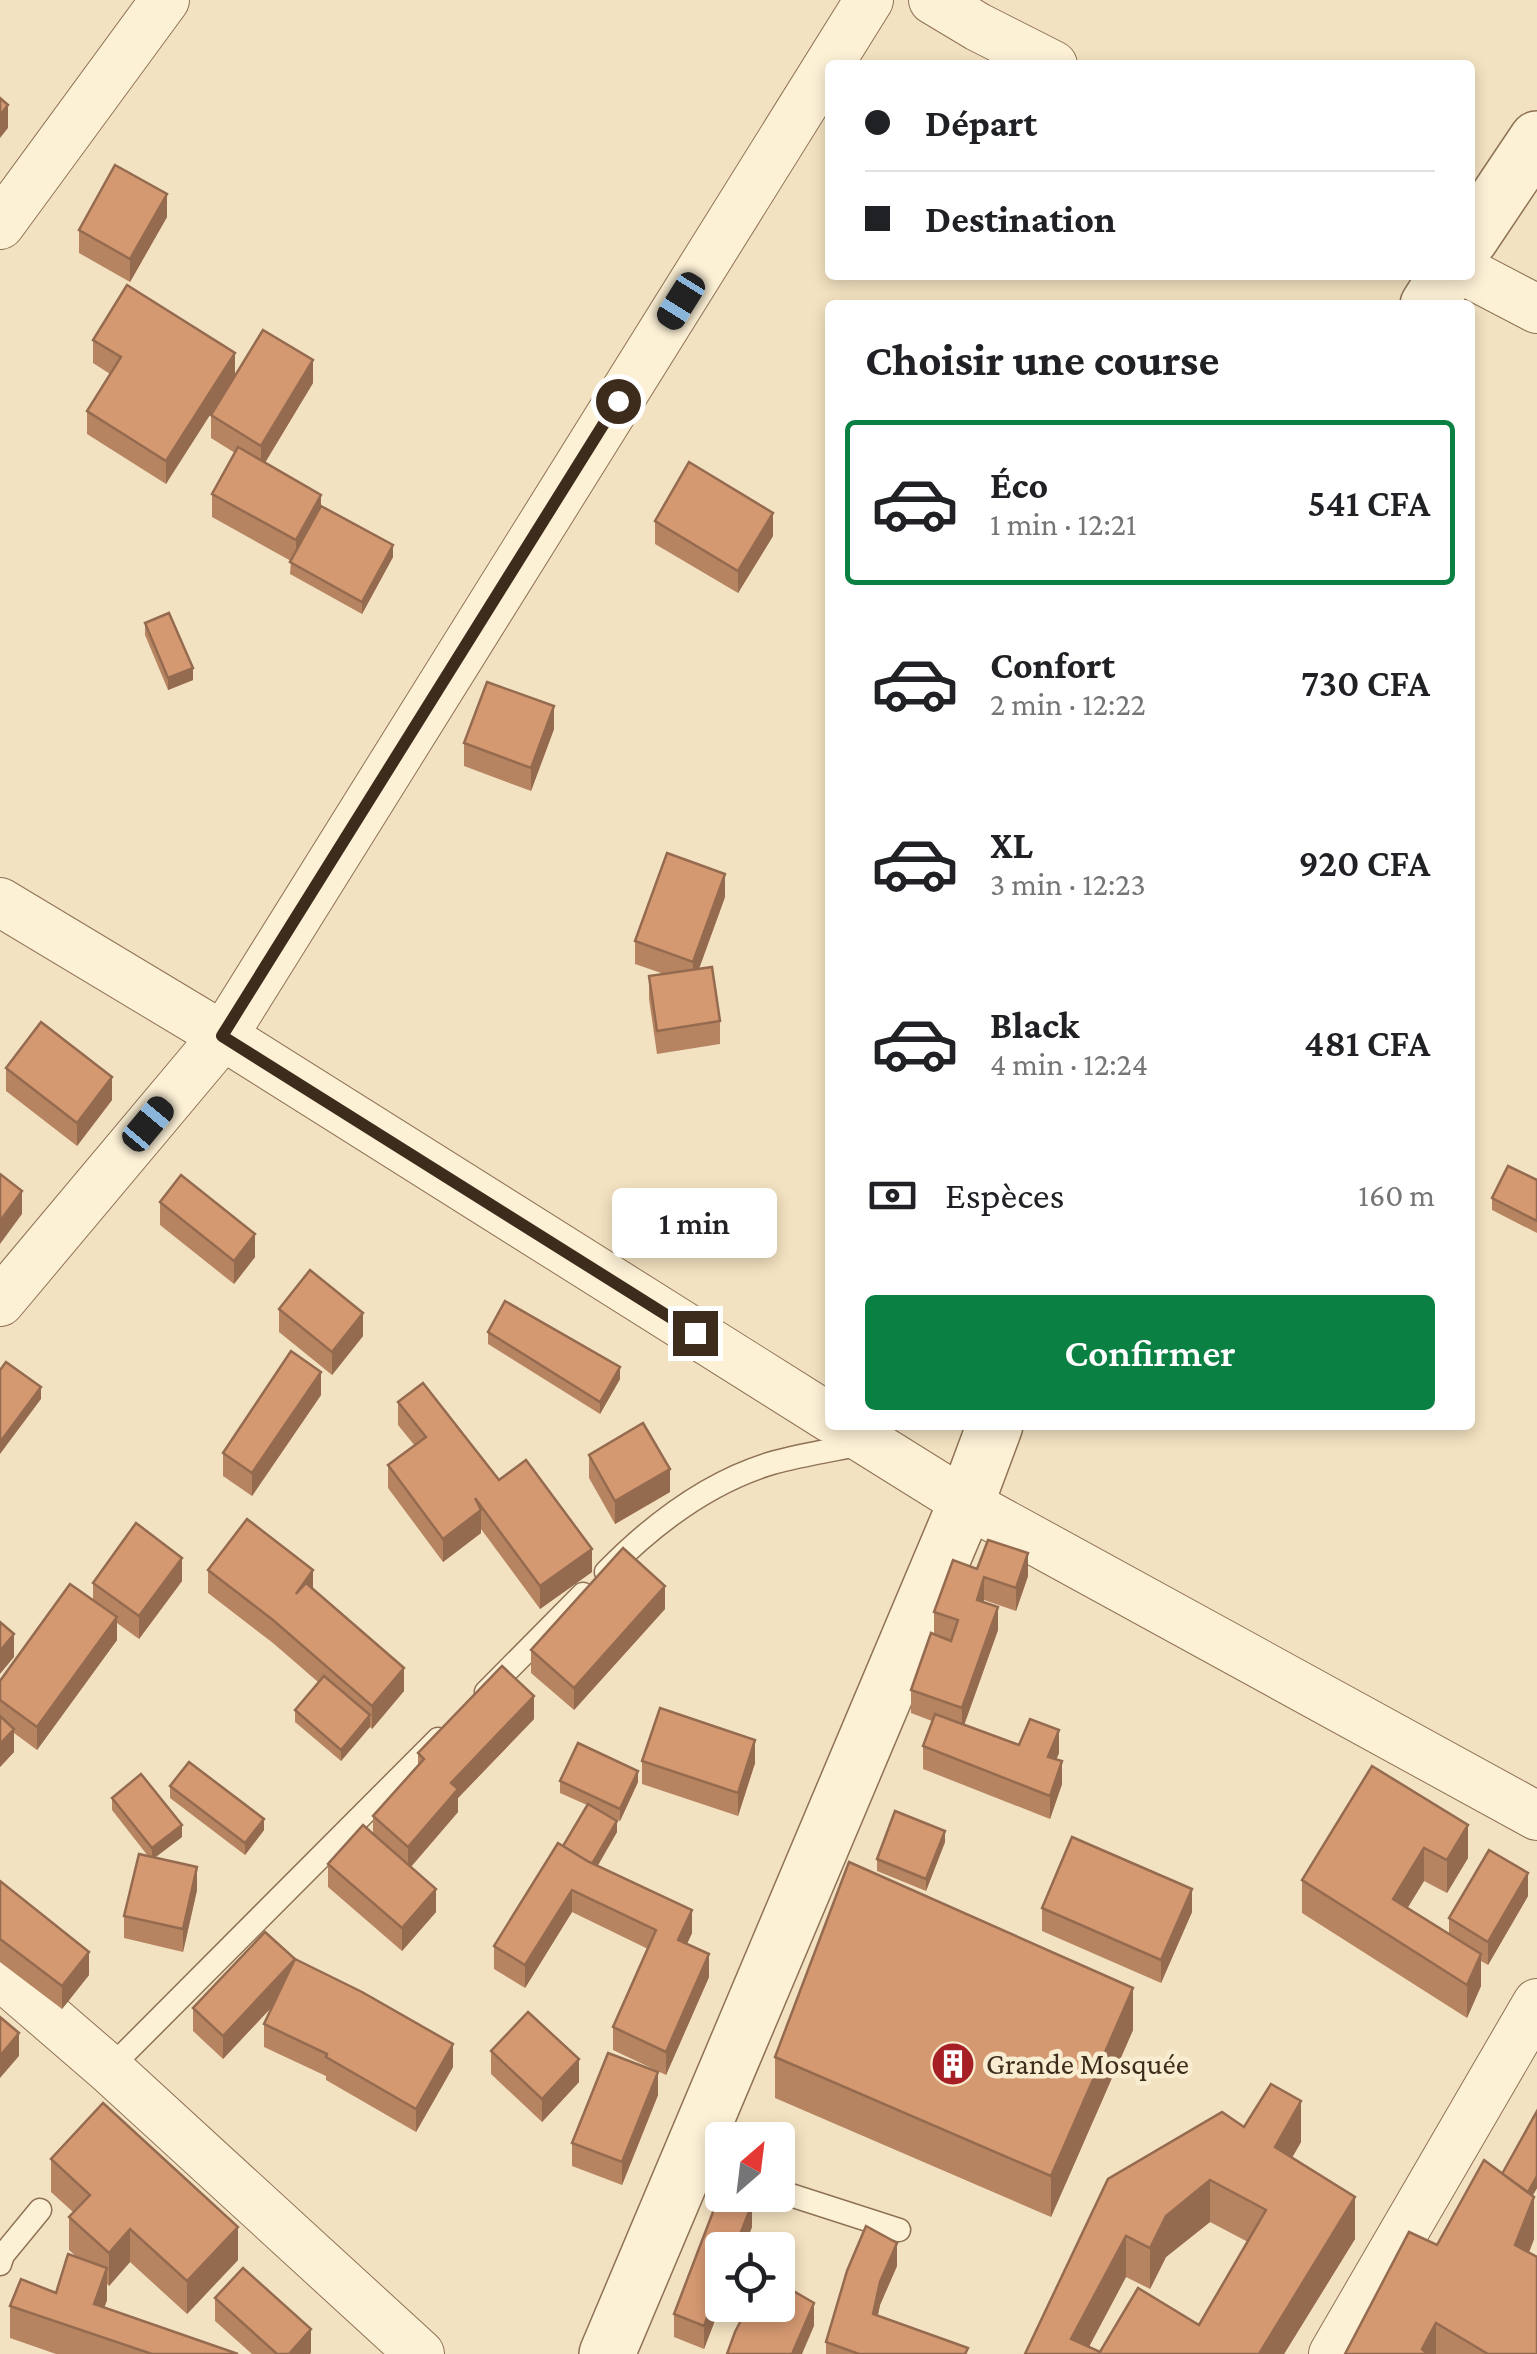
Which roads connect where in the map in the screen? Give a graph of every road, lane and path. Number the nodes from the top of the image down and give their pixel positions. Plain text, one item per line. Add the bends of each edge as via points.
1 (165, 0) edge
2 (868, 0) edge
3 (934, 0) edge
4 (984, 14) edge
5 (831, 60) edge
6 (1047, 60) edge
7 (825, 69) edge
8 (1537, 139) edge
9 (0, 225) edge
10 (1475, 232) edge
11 (1475, 277) edge
12 (1537, 309) edge
13 (0, 902) edge
14 (222, 1036) junction
15 (0, 1302) edge
16 (825, 1415) edge
17 (842, 1430) edge
18 (849, 1430) edge
19 (992, 1430) edge
20 (966, 1503) junction
21 (1537, 1816) edge
22 (0, 1975) edge
23 (1537, 2002) edge
24 (109, 2070) junction
25 (724, 2122) edge
26 (705, 2169) edge
27 (795, 2196) edge
28 (40, 2210) dead end
29 (899, 2230) dead end
30 (0, 2264) edge
31 (420, 2354) edge
32 (607, 2354) edge
33 (1333, 2354) edge

1 - 9 street
2 - 5 street
3 - 4 street
4 - 6 street
7 - 14 street
8 - 10 street
11 - 12 street
13 - 14 street
14 - 15 street
14 - 16 street
17 - 24 lane via 704,1492 635,1542
18 - 20 street
19 - 20 street
20 - 21 street
20 - 25 street
22 - 24 street
23 - 33 street
24 - 31 street
26 - 32 street
27 - 29 lane
28 - 30 lane

